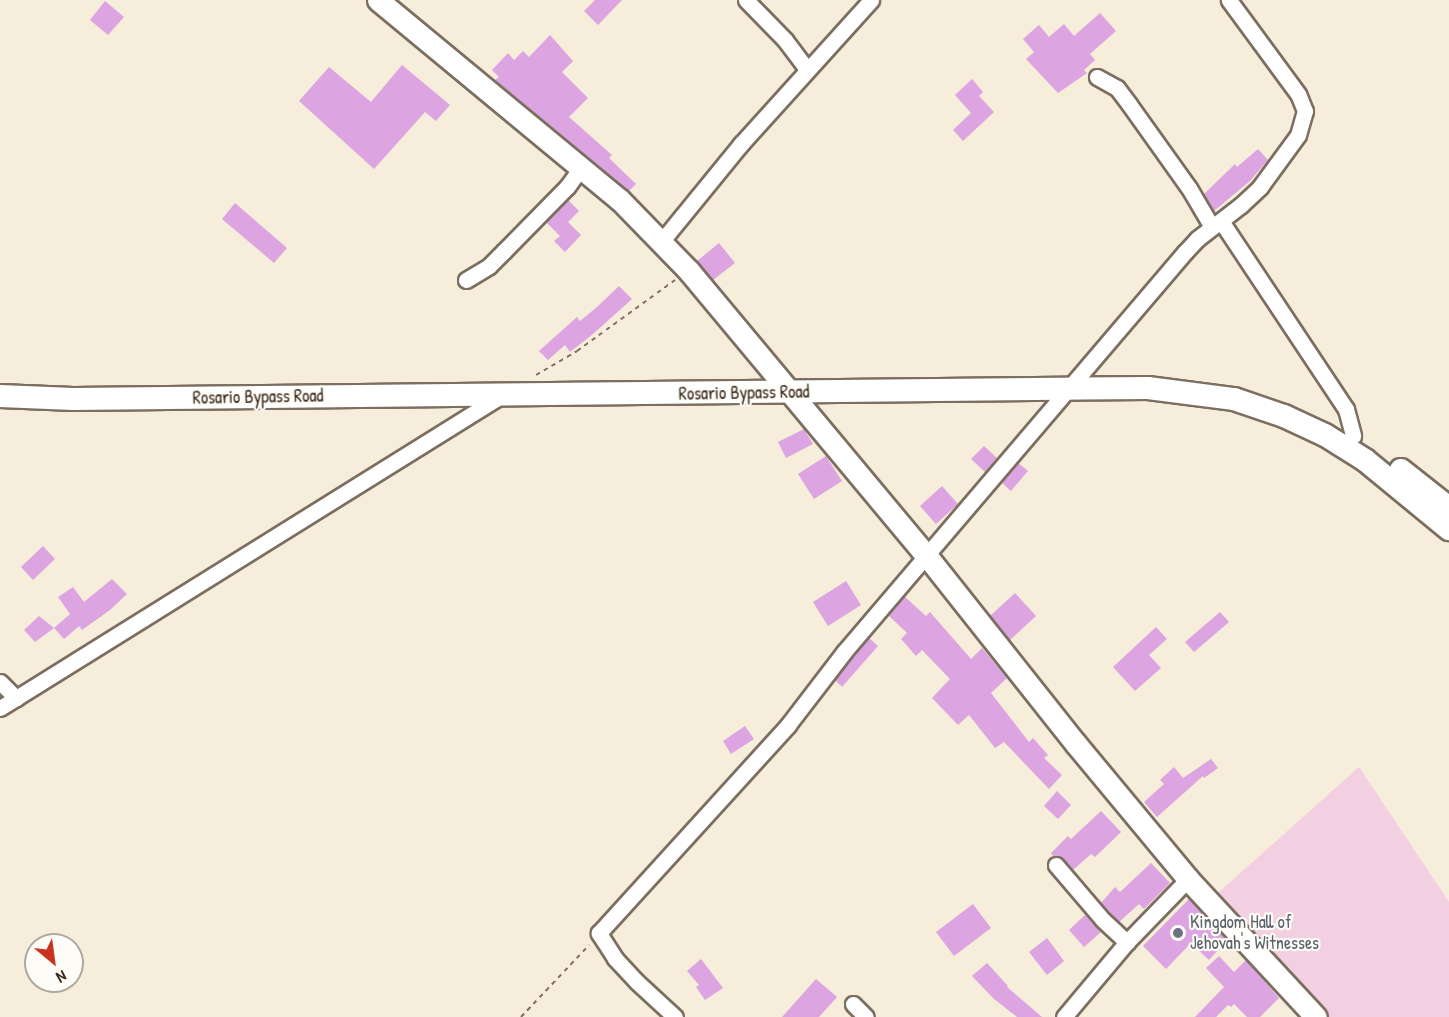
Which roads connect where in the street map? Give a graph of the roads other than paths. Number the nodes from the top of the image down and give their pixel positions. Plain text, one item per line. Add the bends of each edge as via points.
1 (378, 0) edge
2 (746, 0) edge
3 (871, 0) edge
4 (1229, 0) edge
5 (807, 69) junction
6 (1097, 78) dead end
7 (581, 168) junction
8 (1217, 224) junction
9 (661, 242) junction
10 (466, 280) dead end
11 (0, 381) edge
12 (1076, 381) junction
13 (785, 386) junction
14 (501, 395) junction
15 (0, 396) edge
16 (1353, 436) junction
17 (1449, 508) edge
18 (1449, 529) edge
19 (926, 555) junction
20 (0, 682) edge
21 (16, 698) junction
22 (0, 708) edge
23 (1056, 865) dead end
24 (1188, 879) junction
25 (1127, 942) junction
26 (853, 1004) dead end
27 (675, 1017) edge
28 (866, 1017) edge
29 (1064, 1017) edge
30 (1316, 1017) edge

1 - 7 street
2 - 5 street
3 - 5 street
4 - 8 street via 1298,94 1305,111 1298,135 1278,164 1260,187
5 - 9 street
6 - 8 street via 1117,88
7 - 9 street
7 - 10 street via 496,258
8 - 12 street via 1185,252
8 - 16 street via 1346,409
9 - 13 street
11 - 13 main road, Rosario Bypass Road via 526,381
12 - 13 main road, Rosario Bypass Road
12 - 16 main road, Rosario Bypass Road via 1190,378 1283,402
12 - 18 main road, Rosario Bypass Road via 1234,399 1284,416 1365,460
12 - 19 street
13 - 14 main road, Rosario Bypass Road
13 - 19 street
14 - 15 main road, Rosario Bypass Road via 73,399
14 - 21 street
16 - 17 main road, Rosario Bypass Road
19 - 24 street
19 - 27 street via 780,734 599,933 615,958
20 - 21 street
21 - 22 street
23 - 25 street
24 - 25 street
24 - 30 street
25 - 29 street
26 - 28 street

